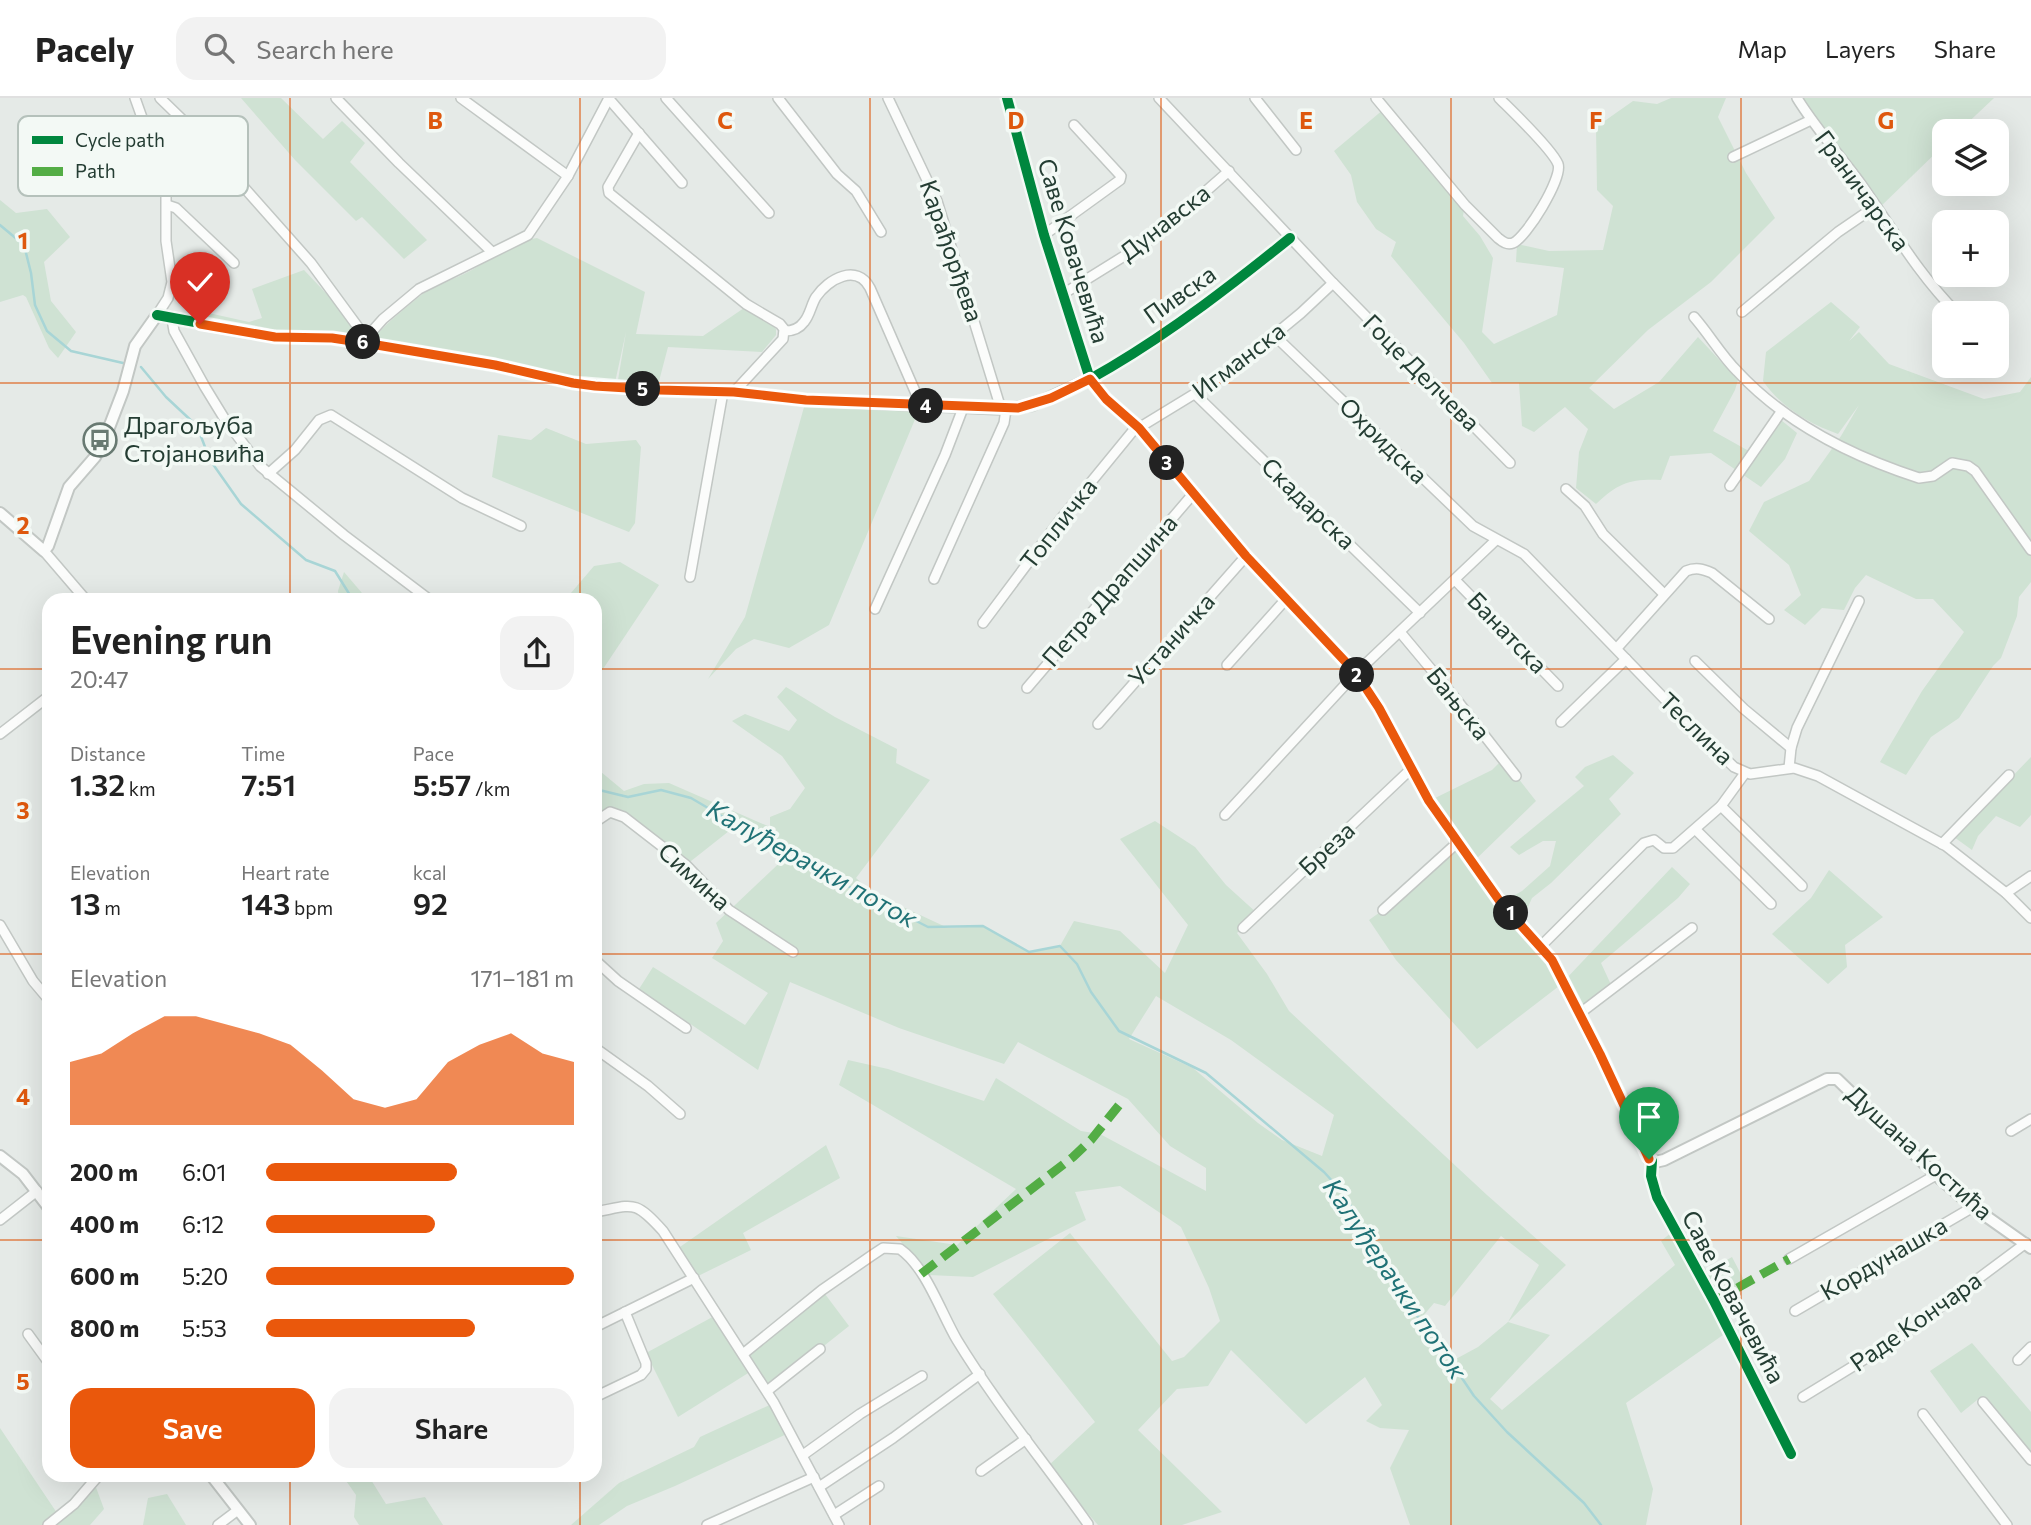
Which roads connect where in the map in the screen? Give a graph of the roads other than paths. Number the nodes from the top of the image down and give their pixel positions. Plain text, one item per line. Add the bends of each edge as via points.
1 (135, 98) edge
2 (160, 98) edge
3 (336, 98) edge
4 (461, 98) edge
5 (609, 98) edge
6 (666, 98) edge
7 (778, 98) edge
8 (888, 98) edge
9 (1007, 98) edge
10 (1159, 98) edge
11 (1255, 98) edge
12 (1376, 98) edge
13 (1499, 98) edge
14 (1797, 98) edge
15 (142, 116) edge
16 (179, 116) edge
17 (1811, 120) junction
18 (1074, 125) dead end
19 (639, 133) junction
20 (1296, 150) dead end
21 (1734, 157) dead end
22 (1229, 171) junction
23 (568, 176) junction
24 (682, 183) dead end
25 (248, 192) edge
26 (166, 196) edge
27 (167, 205) junction
28 (1876, 206) junction
29 (769, 213) dead end
30 (881, 232) dead end
31 (1044, 235) junction
32 (1290, 238) junction
33 (492, 252) junction
34 (233, 263) dead end
35 (1332, 284) junction
36 (1063, 294) junction
37 (1946, 301) edge
38 (1742, 312) dead end
39 (157, 315) junction
40 (1694, 317) dead end
41 (172, 318) junction
42 (785, 331) junction
43 (1275, 336) junction
44 (365, 340) junction
45 (1090, 379) junction
46 (729, 392) junction
47 (1196, 395) junction
48 (921, 405) junction
49 (962, 408) junction
50 (1004, 409) junction
51 (1781, 412) junction
52 (1139, 428) junction
53 (1510, 463) dead end
54 (268, 474) junction
55 (1730, 486) dead end
56 (1566, 489) dead end
57 (1193, 494) junction
58 (0, 513) edge
59 (521, 526) dead end
60 (1496, 540) junction
61 (2031, 550) edge
62 (44, 551) junction
63 (1246, 556) junction
64 (690, 578) dead end
65 (934, 579) dead end
66 (1455, 580) junction
67 (80, 593) edge
68 (421, 593) edge
69 (1664, 594) junction
70 (1286, 599) junction
71 (1859, 601) dead end
72 (875, 609) dead end
73 (1420, 613) junction
74 (1769, 619) dead end
75 (983, 623) dead end
76 (1400, 632) junction
77 (1616, 648) junction
78 (1626, 659) junction
79 (1695, 661) dead end
80 (1227, 664) dead end
81 (1356, 673) junction
82 (1558, 686) dead end
83 (1027, 688) dead end
84 (42, 701) edge
85 (1561, 722) dead end
86 (1098, 724) dead end
87 (0, 734) edge
88 (1791, 748) junction
89 (1789, 768) junction
90 (1411, 769) junction
91 (1745, 773) junction
92 (2009, 775) dead end
93 (1516, 776) dead end
94 (1721, 806) junction
95 (1225, 815) dead end
96 (602, 817) edge
97 (1696, 830) junction
98 (1457, 843) junction
99 (1942, 844) junction
100 (2031, 876) edge
101 (1802, 886) dead end
102 (2006, 893) junction
103 (1771, 904) dead end
104 (1383, 910) dead end
105 (2031, 918) edge
106 (0, 925) edge
107 (1242, 928) dead end
108 (1692, 928) dead end
109 (1541, 946) junction
110 (793, 952) dead end
111 (602, 966) edge
112 (42, 986) edge
113 (1579, 1014) junction
114 (686, 1028) dead end
115 (602, 1053) edge
116 (680, 1114) dead end
117 (2031, 1119) edge
118 (2011, 1131) dead end
119 (0, 1156) edge
120 (1652, 1161) junction
121 (1936, 1175) junction
122 (37, 1191) junction
123 (42, 1198) edge
124 (1973, 1207) junction
125 (602, 1210) edge
126 (0, 1220) edge
127 (2028, 1246) edge
128 (1788, 1259) dead end
129 (694, 1278) junction
130 (1796, 1311) dead end
131 (625, 1312) junction
132 (602, 1324) edge
133 (28, 1334) dead end
134 (2031, 1347) edge
135 (820, 1349) dead end
136 (42, 1353) edge
137 (743, 1354) junction
138 (2018, 1360) dead end
139 (980, 1374) junction
140 (922, 1376) dead end
141 (767, 1391) junction
142 (602, 1394) edge
143 (1803, 1397) dead end
144 (1983, 1402) dead end
145 (1923, 1414) dead end
146 (1026, 1439) junction
147 (1791, 1454) dead end
148 (803, 1455) junction
149 (2031, 1460) edge
150 (981, 1471) dead end
151 (814, 1477) junction
152 (93, 1482) edge
153 (216, 1482) edge
154 (879, 1486) dead end
155 (819, 1487) junction
156 (238, 1510) junction
157 (834, 1514) junction
158 (1088, 1524) edge
159 (48, 1525) edge
160 (218, 1525) edge
161 (250, 1525) edge
162 (707, 1525) edge
163 (839, 1525) edge
164 (2007, 1525) edge

1 - 15 street
2 - 16 street
3 - 33 street
4 - 23 street
5 - 19 street
5 - 23 street
6 - 29 street
7 - 30 street via 837,174 856,191
8 - 50 street, Карађорђева via 937,201
9 - 31 street, Саве Ковачевића
10 - 22 street, Гоце Делчева
11 - 20 street
12 - 13 street via 1465,205 1504,243 1511,243 1519,239 1554,186 1559,168
14 - 17 street, Граничарска
17 - 21 street
17 - 28 street, Граничарска
18 - 31 street, Саве Ковачевића via 1120,180
19 - 24 street
19 - 42 street via 608,187 609,193
22 - 32 street, Гоце Делчева
22 - 36 street, Дунавска via 1150,240
23 - 33 street via 528,236
25 - 44 street via 310,263
26 - 27 street
27 - 34 street via 176,208
27 - 39 street via 172,286
28 - 37 street, Граничарска via 1911,260
28 - 38 street
31 - 36 street, Саве Ковачевића
32 - 35 street, Гоце Делчева
32 - 45 street, Пивска via 1213,300
33 - 44 street via 419,289
35 - 43 street, Игманска
35 - 53 street, Гоце Делчева
36 - 45 street, Саве Ковачевића
39 - 41 street
39 - 62 street via 135,346 105,438 69,487
40 - 51 street via 1736,371
41 - 44 street via 275,337
41 - 54 street via 174,331 211,397
42 - 46 street via 783,339
42 - 48 street via 804,322 825,288 842,277 861,276
43 - 47 street, Игманска
43 - 60 street, Охридска via 1454,510
44 - 46 street via 573,383
45 - 50 street via 1033,405
45 - 52 street, Саве Ковачевића
46 - 48 street
46 - 64 street
47 - 52 street, Игманска
47 - 73 street, Скадарска
48 - 49 street
49 - 50 street
49 - 72 street
50 - 65 street via 1004,424
51 - 55 street
51 - 61 street via 1839,446 1919,478 1933,476 1952,463 1968,466
52 - 57 street, Саве Ковачевића
52 - 75 street, Топличка via 1060,520
54 - 59 street via 319,419 331,415 462,498
54 - 68 street
56 - 69 street via 1585,506 1603,534
57 - 63 street, Саве Ковачевића
57 - 83 street, Петра Драпшина
58 - 62 street
60 - 66 street
60 - 77 street, Охридска via 1524,554
62 - 67 street
63 - 70 street, Саве Ковачевића
63 - 86 street, Устаничка
66 - 73 street
66 - 82 street, Банатска
69 - 74 street via 1686,571 1702,568
69 - 77 street
70 - 80 street
70 - 81 street, Саве Ковачевића
71 - 88 street
73 - 76 street
76 - 81 street
76 - 93 street, Бањска
77 - 78 street, Теслина
78 - 85 street
78 - 91 street, Теслина via 1721,755
79 - 88 street
81 - 90 street, Саве Ковачевића
81 - 95 street
84 - 87 street
88 - 89 street
89 - 91 street, Теслина
89 - 99 street, Теслина via 1818,776
90 - 98 street, Саве Ковачевића
90 - 107 street, Бреза
91 - 94 street
92 - 99 street
94 - 97 street
94 - 101 street
96 - 110 street, Симина via 610,812 624,817 686,865 729,910
97 - 103 street
97 - 109 street via 1673,848 1654,840 1644,843
98 - 104 street
98 - 109 street, Саве Ковачевића via 1501,903
99 - 102 street, Теслина
100 - 102 street
102 - 105 street, Теслина
106 - 112 street
108 - 113 street
109 - 113 street, Саве Ковачевића
111 - 114 street
113 - 120 street, Саве Ковачевића
115 - 116 street
117 - 118 street
119 - 122 street
120 - 121 street, Душана Костића via 1664,1160 1827,1079 1837,1079
120 - 147 street, Саве Ковачевића via 1650,1176 1657,1197
121 - 124 street, Душана Костића
121 - 128 street
122 - 123 street
122 - 126 street
124 - 127 street, Душана Костића
124 - 130 street, Кордунашка
125 - 129 street via 624,1205 645,1213 663,1230
127 - 143 street, Раде Кончара via 1896,1339
129 - 131 street
129 - 137 street
131 - 132 street
131 - 142 street via 646,1369
133 - 136 street
134 - 138 street
135 - 141 street
137 - 139 street via 822,1290 883,1248 892,1247 914,1262
137 - 141 street
139 - 146 street
139 - 155 street
140 - 148 street
141 - 148 street
144 - 149 street
145 - 164 street
146 - 150 street
146 - 158 street
148 - 151 street
151 - 155 street
151 - 162 street
152 - 159 street
153 - 156 street
154 - 157 street
155 - 157 street
156 - 160 street
156 - 161 street
157 - 163 street

